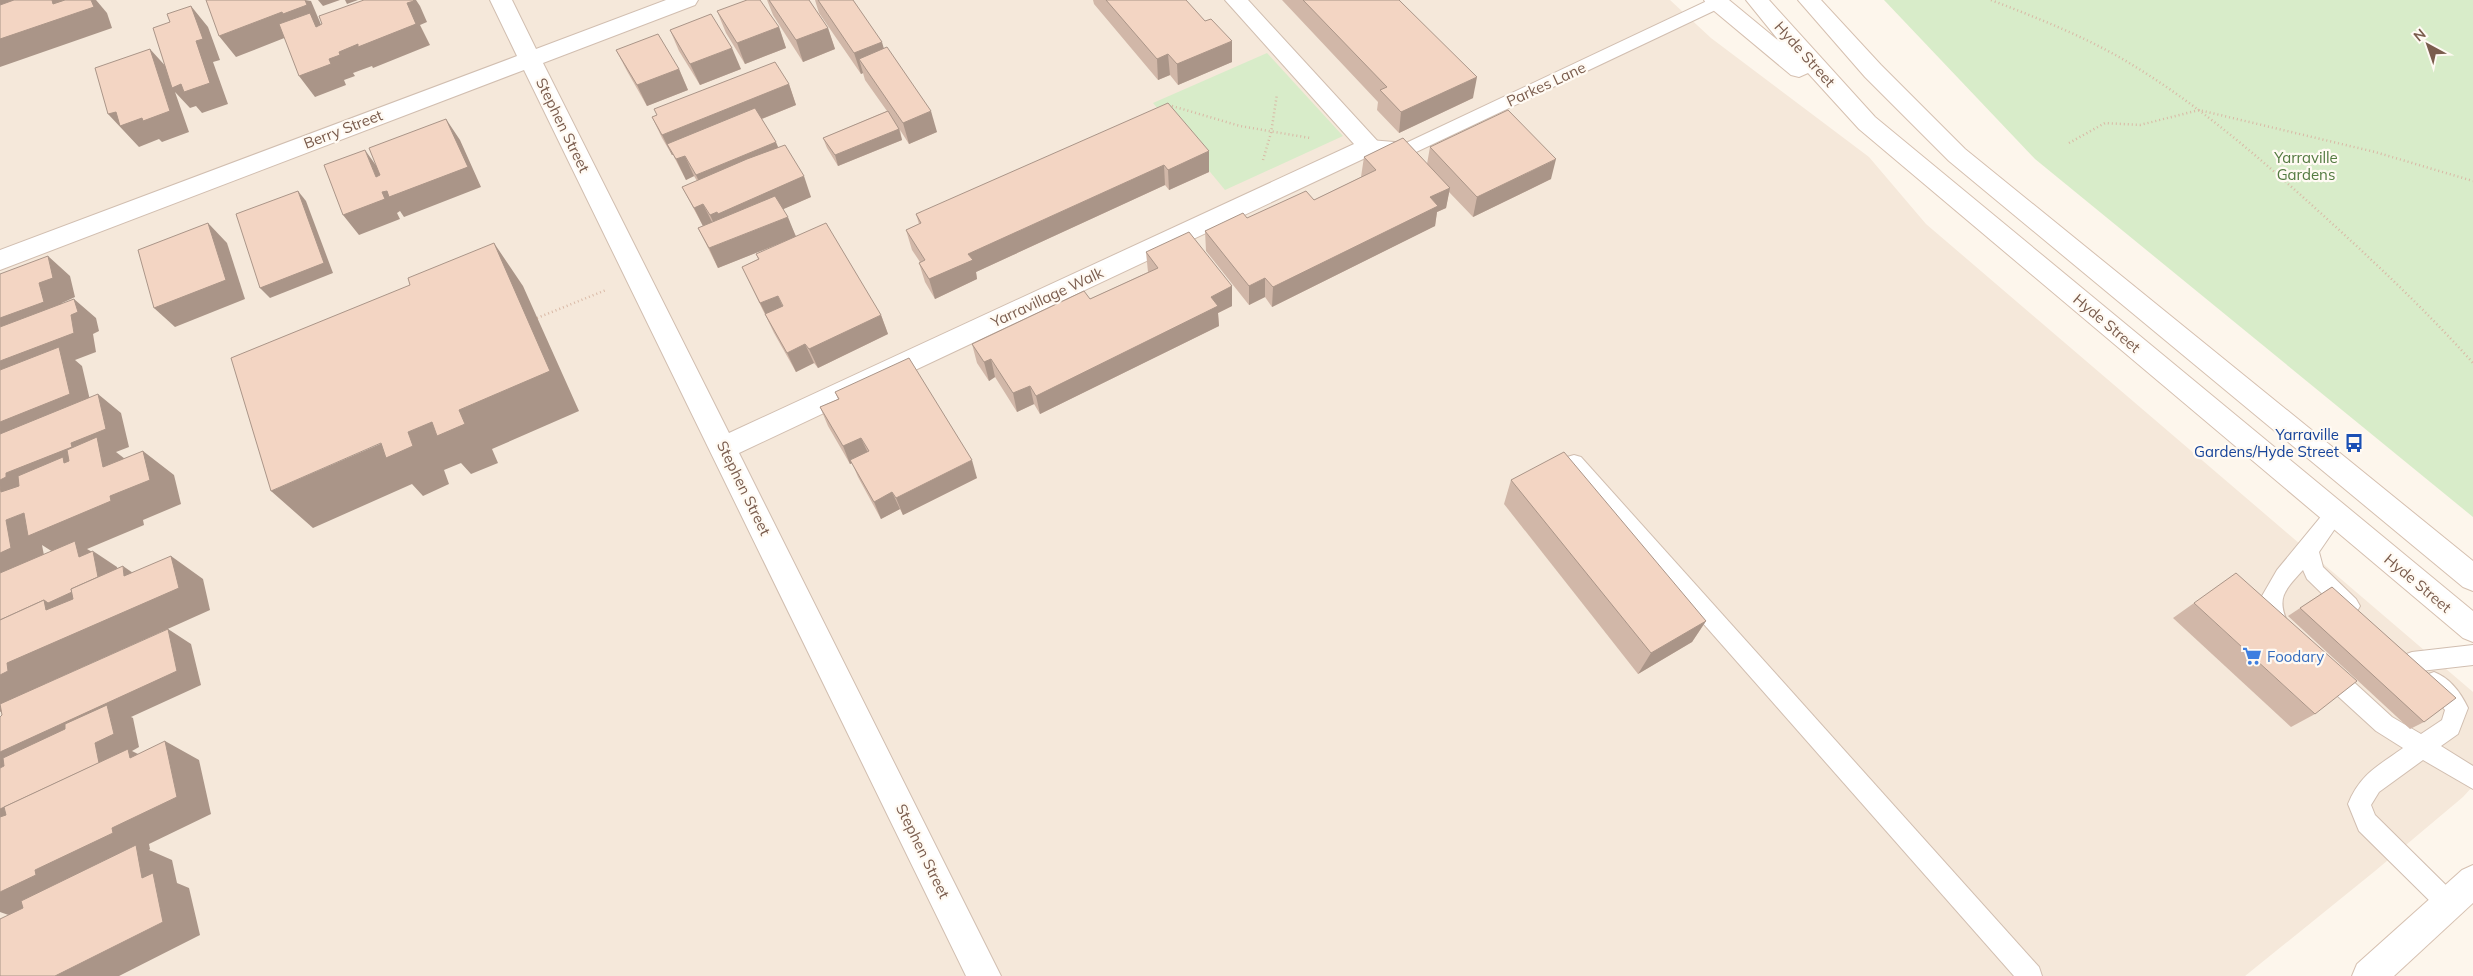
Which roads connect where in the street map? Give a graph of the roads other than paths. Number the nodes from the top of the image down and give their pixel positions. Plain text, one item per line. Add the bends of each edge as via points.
1 (501, 0) edge
2 (687, 0) edge
3 (1236, 0) edge
4 (1758, 0) edge
5 (1809, 0) edge
6 (1716, 1) edge
7 (530, 58) junction
8 (1867, 123) junction
9 (1370, 146) junction
10 (0, 260) edge
11 (724, 448) junction
12 (1574, 463) edge
13 (2335, 514) junction
14 (2308, 550) junction
15 (2473, 578) edge
16 (2368, 623) edge
17 (2473, 629) edge
18 (2291, 639) edge
19 (2473, 655) edge
20 (2313, 659) edge
21 (2423, 746) junction
22 (2473, 778) edge
23 (2473, 881) edge
24 (2449, 904) junction
25 (984, 976) edge
26 (2030, 976) edge
27 (2369, 976) edge

1 - 7 street, Stephen Street
2 - 7 street, Berry Street
3 - 9 street
4 - 8 street, Hyde Street
5 - 15 street via 1873,71 1957,155
6 - 8 street
6 - 9 lane, Parkes Lane via 1408,149
7 - 10 street, Berry Street
7 - 11 street, Stephen Street
8 - 13 street, Hyde Street
9 - 11 street, Yarravillage Walk
11 - 25 street, Stephen Street
12 - 26 lane
13 - 14 lane
13 - 17 street, Hyde Street
14 - 16 lane via 2314,572
14 - 18 lane via 2270,596 2269,612 2277,626
19 - 21 lane via 2404,655 2450,696 2458,708 2450,727
20 - 21 lane via 2384,724
21 - 22 lane
21 - 24 lane via 2371,784 2359,804 2367,824
23 - 24 street
24 - 27 street

